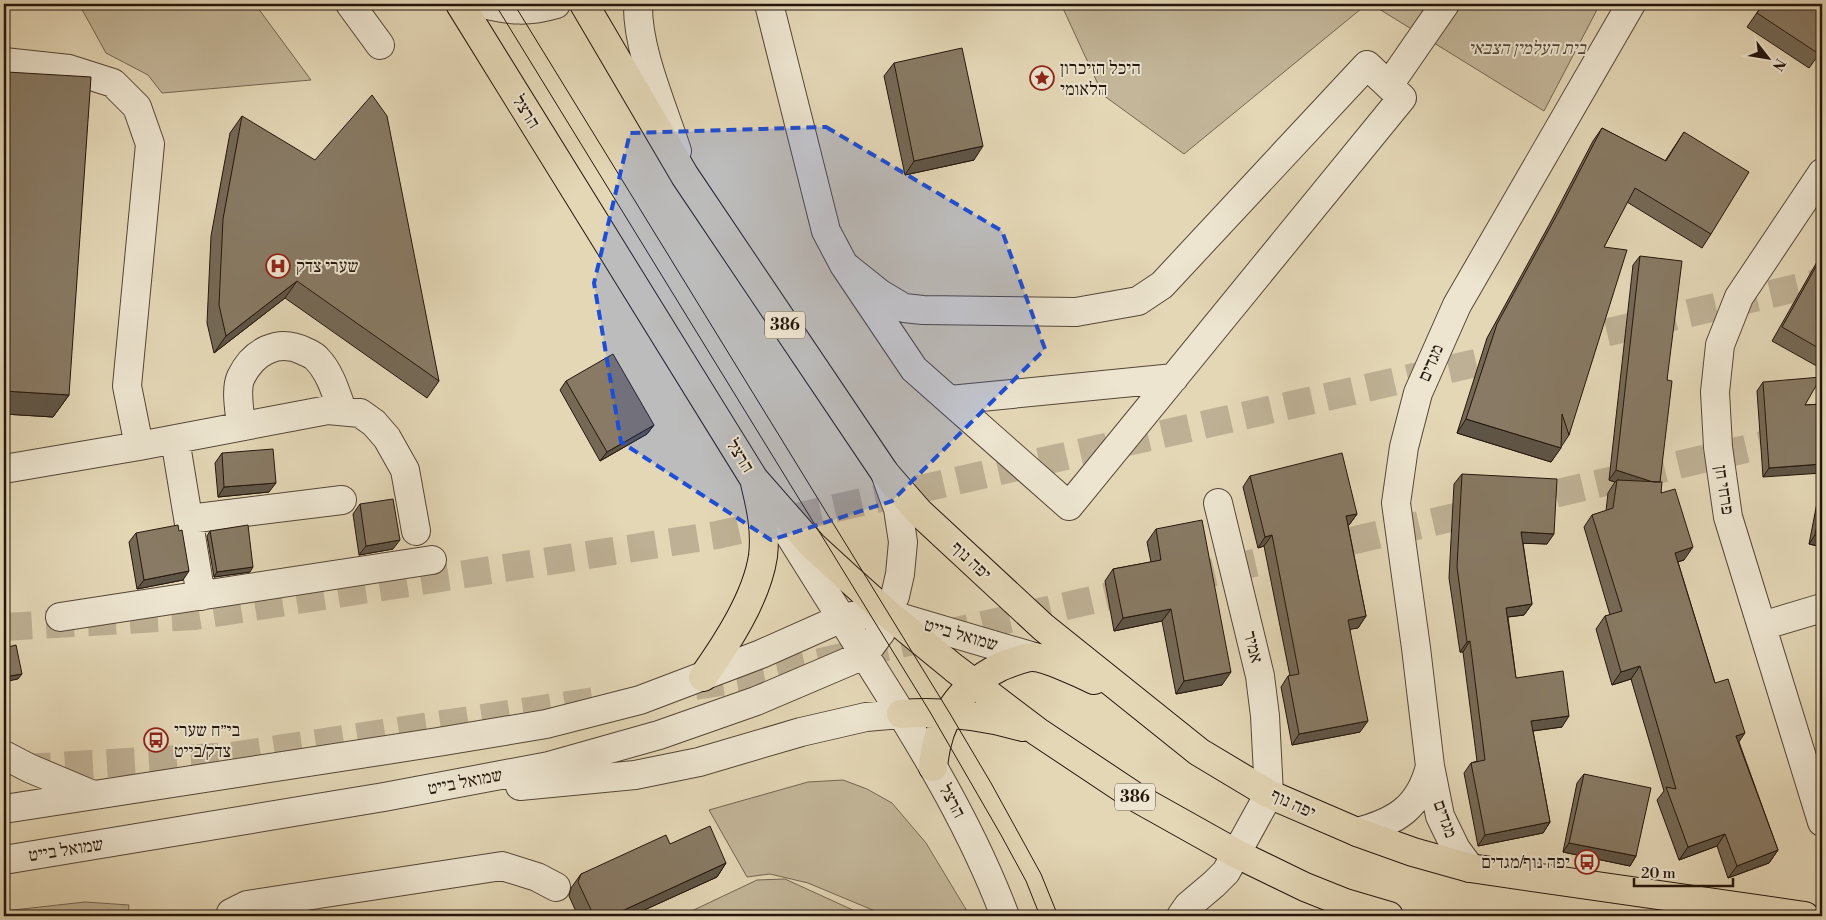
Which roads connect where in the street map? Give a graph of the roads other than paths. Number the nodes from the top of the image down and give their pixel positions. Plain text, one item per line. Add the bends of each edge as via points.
1 (350, 4) edge
2 (460, 4) edge
3 (484, 4) edge
4 (556, 4) edge
5 (584, 4) edge
6 (638, 4) edge
7 (768, 4) edge
8 (1444, 4) edge
9 (1631, 4) edge
10 (380, 45) dead end
11 (4, 62) edge
12 (1389, 86) junction
13 (1822, 173) edge
14 (686, 176) junction
15 (844, 265) junction
16 (1174, 378) junction
17 (950, 400) junction
18 (342, 410) junction
19 (241, 426) junction
20 (175, 439) junction
21 (139, 446) junction
22 (4, 469) edge
23 (885, 474) junction
24 (754, 479) junction
25 (342, 500) dead end
26 (1218, 503) dead end
27 (189, 519) junction
28 (416, 531) dead end
29 (432, 560) dead end
30 (201, 596) junction
31 (1822, 608) edge
32 (888, 614) junction
33 (60, 617) dead end
34 (842, 618) junction
35 (1762, 626) junction
36 (864, 655) junction
37 (1034, 657) junction
38 (704, 677) junction
39 (973, 683) junction
40 (1123, 692) junction
41 (949, 712) junction
42 (901, 714) junction
43 (1038, 732) junction
44 (4, 755) edge
45 (1430, 766) junction
46 (933, 767) junction
47 (1269, 794) junction
48 (93, 795) junction
49 (384, 797) junction
50 (4, 809) edge
51 (1822, 822) edge
52 (1357, 832) junction
53 (1237, 854) junction
54 (4, 860) edge
55 (1470, 868) junction
56 (556, 887) dead end
57 (230, 916) edge
58 (1005, 916) edge
59 (1180, 916) edge
60 (1389, 916) edge
61 (1806, 916) edge

1 - 10 street
2 - 24 main road, הרצל / 386
3 - 4 street via 519,11
5 - 14 main road, 386
6 - 14 street via 647,60
7 - 15 street via 826,230
8 - 12 street
9 - 45 street, מגדים via 1457,304 1418,393 1406,438 1396,503
11 - 21 street via 69,69 113,83 137,106 150,144 126,386
12 - 15 street via 1367,65 1162,285 1138,301 1076,312 904,308
12 - 16 street via 1402,98
13 - 35 street, פרחי חן via 1739,297 1720,345 1715,392 1718,447 1728,517
14 - 23 main road, 386
15 - 17 street via 914,369
16 - 17 street
16 - 17 street via 1069,506
18 - 19 street
18 - 19 street via 334,387 316,358 283,345 269,348 254,359 240,378
18 - 28 street via 360,413 387,438 405,470
19 - 20 street
20 - 21 street
20 - 27 street
21 - 22 street
23 - 32 street via 898,510 903,542 900,574
23 - 40 main road, יפה נוף / 386 via 919,512 1042,627
24 - 32 main road, 386 via 812,545
24 - 34 street, הרצל
24 - 38 main road via 762,510 763,556 734,631
25 - 27 street
26 - 47 street, אמיר via 1260,676
27 - 30 street
29 - 30 street
30 - 33 street
31 - 35 street
32 - 34 street, שמואל בייט via 869,613
32 - 36 street via 881,632
32 - 37 street, שמואל בייט
32 - 39 main road, 386
34 - 36 street, הרצל
34 - 38 street, שמואל בייט
35 - 51 street, פרחי חן
36 - 42 street, הרצל
36 - 49 street, שמואל בייט via 756,701 659,735 549,766
37 - 39 main road via 1009,663
37 - 40 main road
38 - 48 street, שמואל בייט via 640,700 546,724
39 - 41 main road
39 - 43 main road, 386
40 - 47 main road, יפה נוף / 386 via 1199,752
41 - 42 main road
41 - 43 main road
41 - 46 main road via 935,748
42 - 46 street, הרצל
42 - 49 street via 866,717 699,762 635,775
43 - 53 main road, 386 via 1137,798
44 - 48 street
45 - 52 street, מגדים via 1426,783 1408,808 1393,820
45 - 55 street, מגדים via 1443,822
46 - 58 street, הרצל via 977,851
47 - 52 main road, יפה נוף / 386
47 - 53 street
48 - 50 street, שמואל בייט
49 - 54 street, שמואל בייט
52 - 55 main road, יפה נוף / 386
53 - 59 street via 1226,872
53 - 60 main road, 386 via 1305,887
55 - 61 main road, יפה נוף / 386
56 - 57 street via 502,866 248,905

